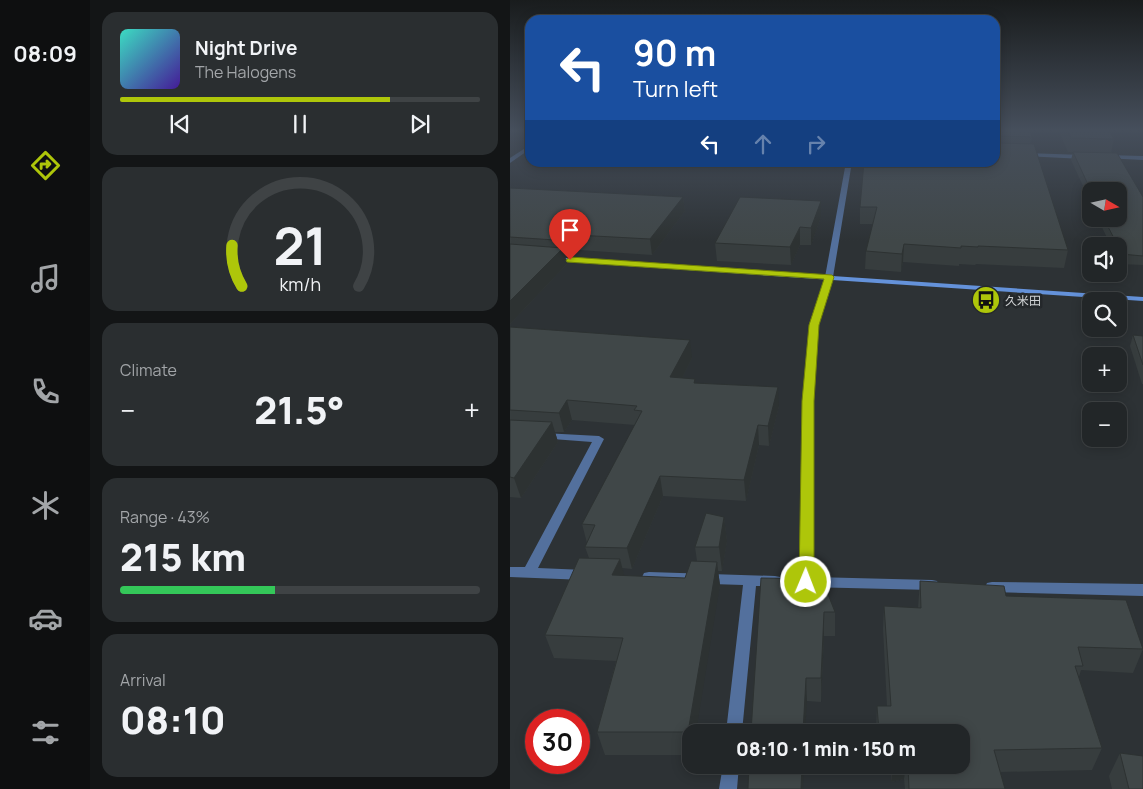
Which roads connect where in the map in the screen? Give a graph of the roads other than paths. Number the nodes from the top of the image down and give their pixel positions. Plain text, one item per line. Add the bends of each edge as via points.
1 (848, 167) edge
2 (540, 258) edge
3 (829, 277) junction
4 (1143, 299) edge
5 (530, 435) edge
6 (510, 572) edge
7 (529, 573) junction
8 (596, 575) edge
9 (634, 576) edge
10 (750, 580) junction
11 (797, 582) junction
12 (945, 586) edge
13 (975, 586) edge
14 (1143, 590) edge
15 (735, 724) edge
16 (730, 774) edge
17 (728, 789) edge

1 - 3 street
2 - 3 street
3 - 4 street
3 - 11 street via 814,325
5 - 7 street via 599,439
6 - 7 street
7 - 8 street
9 - 10 street
10 - 11 street
10 - 15 street
11 - 12 street
13 - 14 street
16 - 17 street

